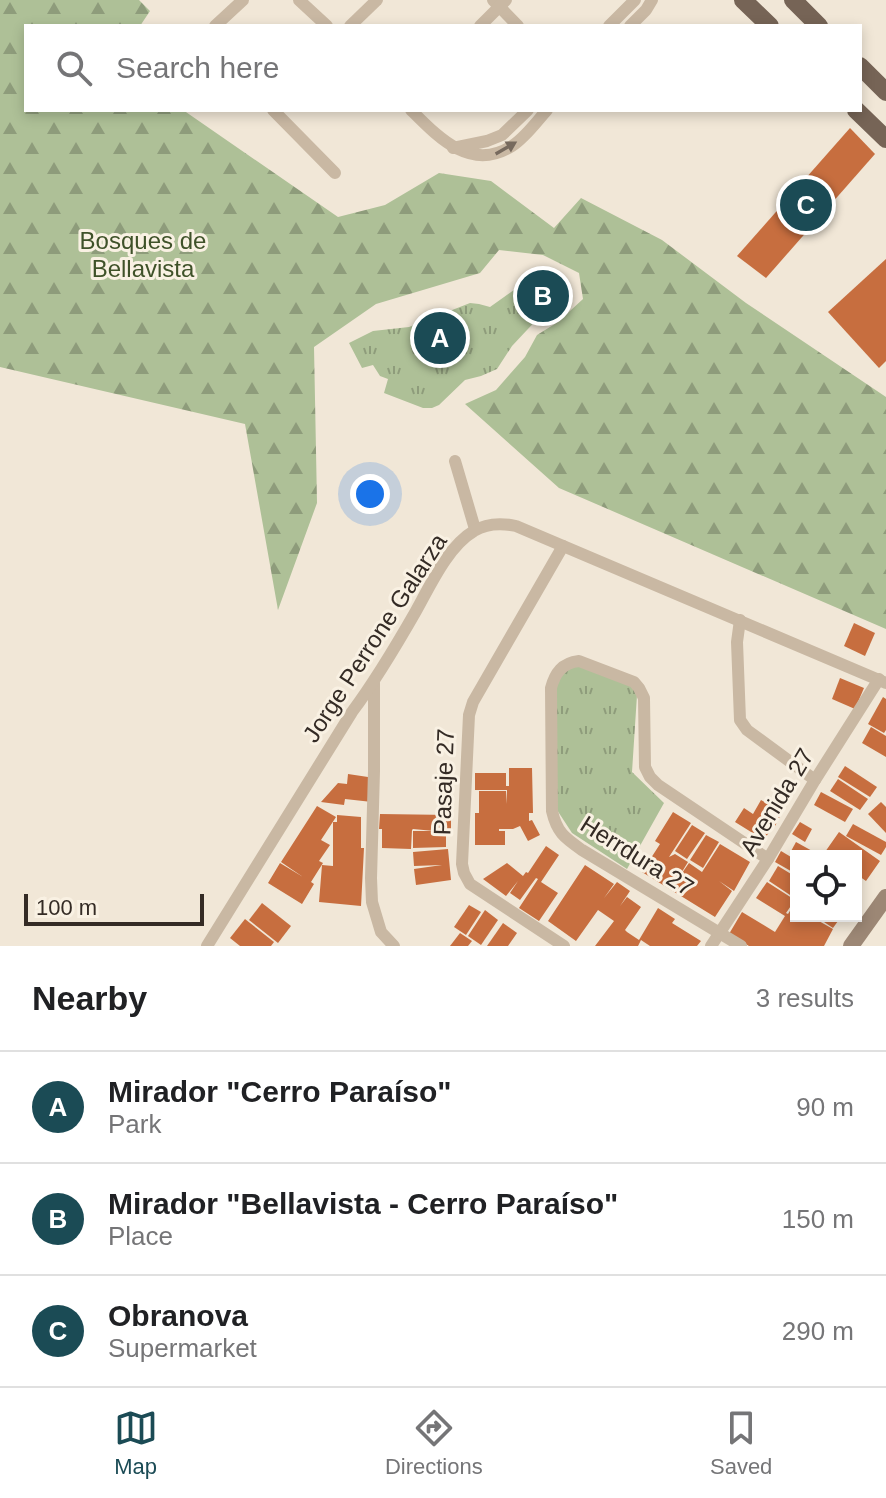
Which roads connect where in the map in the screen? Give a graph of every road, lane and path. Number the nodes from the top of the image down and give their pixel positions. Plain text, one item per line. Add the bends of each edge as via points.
1 (243, 0) edge
2 (299, 0) edge
3 (377, 0) edge
4 (635, 0) edge
5 (652, 0) edge
6 (743, 0) edge
7 (793, 0) edge
8 (499, 2) edge
9 (217, 24) edge
10 (325, 24) edge
11 (352, 24) edge
12 (482, 24) edge
13 (516, 24) edge
14 (611, 24) edge
15 (632, 24) edge
16 (768, 24) edge
17 (817, 24) edge
18 (862, 68) edge
19 (886, 92) edge
20 (275, 112) edge
21 (413, 112) edge
22 (526, 112) edge
23 (545, 112) edge
24 (858, 112) edge
25 (886, 139) edge
26 (453, 148) junction
27 (335, 173) dead end
28 (455, 461) dead end
29 (475, 529) junction
30 (563, 546) junction
31 (740, 620) junction
32 (883, 681) edge
33 (374, 683) junction
34 (815, 780) junction
35 (768, 859) junction
36 (886, 897) edge
37 (719, 933) junction
38 (207, 946) edge
39 (394, 946) edge
40 (564, 946) edge
41 (711, 946) edge
42 (741, 946) edge
43 (851, 946) edge

1 - 9 street
2 - 10 street
3 - 11 street
4 - 14 street
5 - 15 street
6 - 16 main road
7 - 17 main road
8 - 12 street
8 - 13 street
18 - 19 main road
20 - 27 street
21 - 26 street
22 - 26 street via 502,135
26 -> 23 street via 495,155 515,145
24 - 25 main road
28 - 29 street
29 - 30 street, Jorge Perrone Galarza via 506,524
29 - 33 street, Jorge Perrone Galarza via 447,558
30 - 31 street, Jorge Perrone Galarza
30 - 40 street, Pasaje 27 via 473,702 462,864 470,884
31 - 32 street, Jorge Perrone Galarza
31 - 34 street via 740,720
32 - 34 street, Avenida 27
33 - 38 street, Jorge Perrone Galarza
33 - 39 street via 372,902 381,932
34 - 35 street, Avenida 27
35 - 37 street, Avenida 27
35 - 37 street, Herrdura 27 via 650,777 645,767 644,698 634,682 579,661 559,669 551,688 555,824 573,844
36 - 43 main road
37 - 41 street, Avenida 27
37 - 42 street, Herrdura 27

